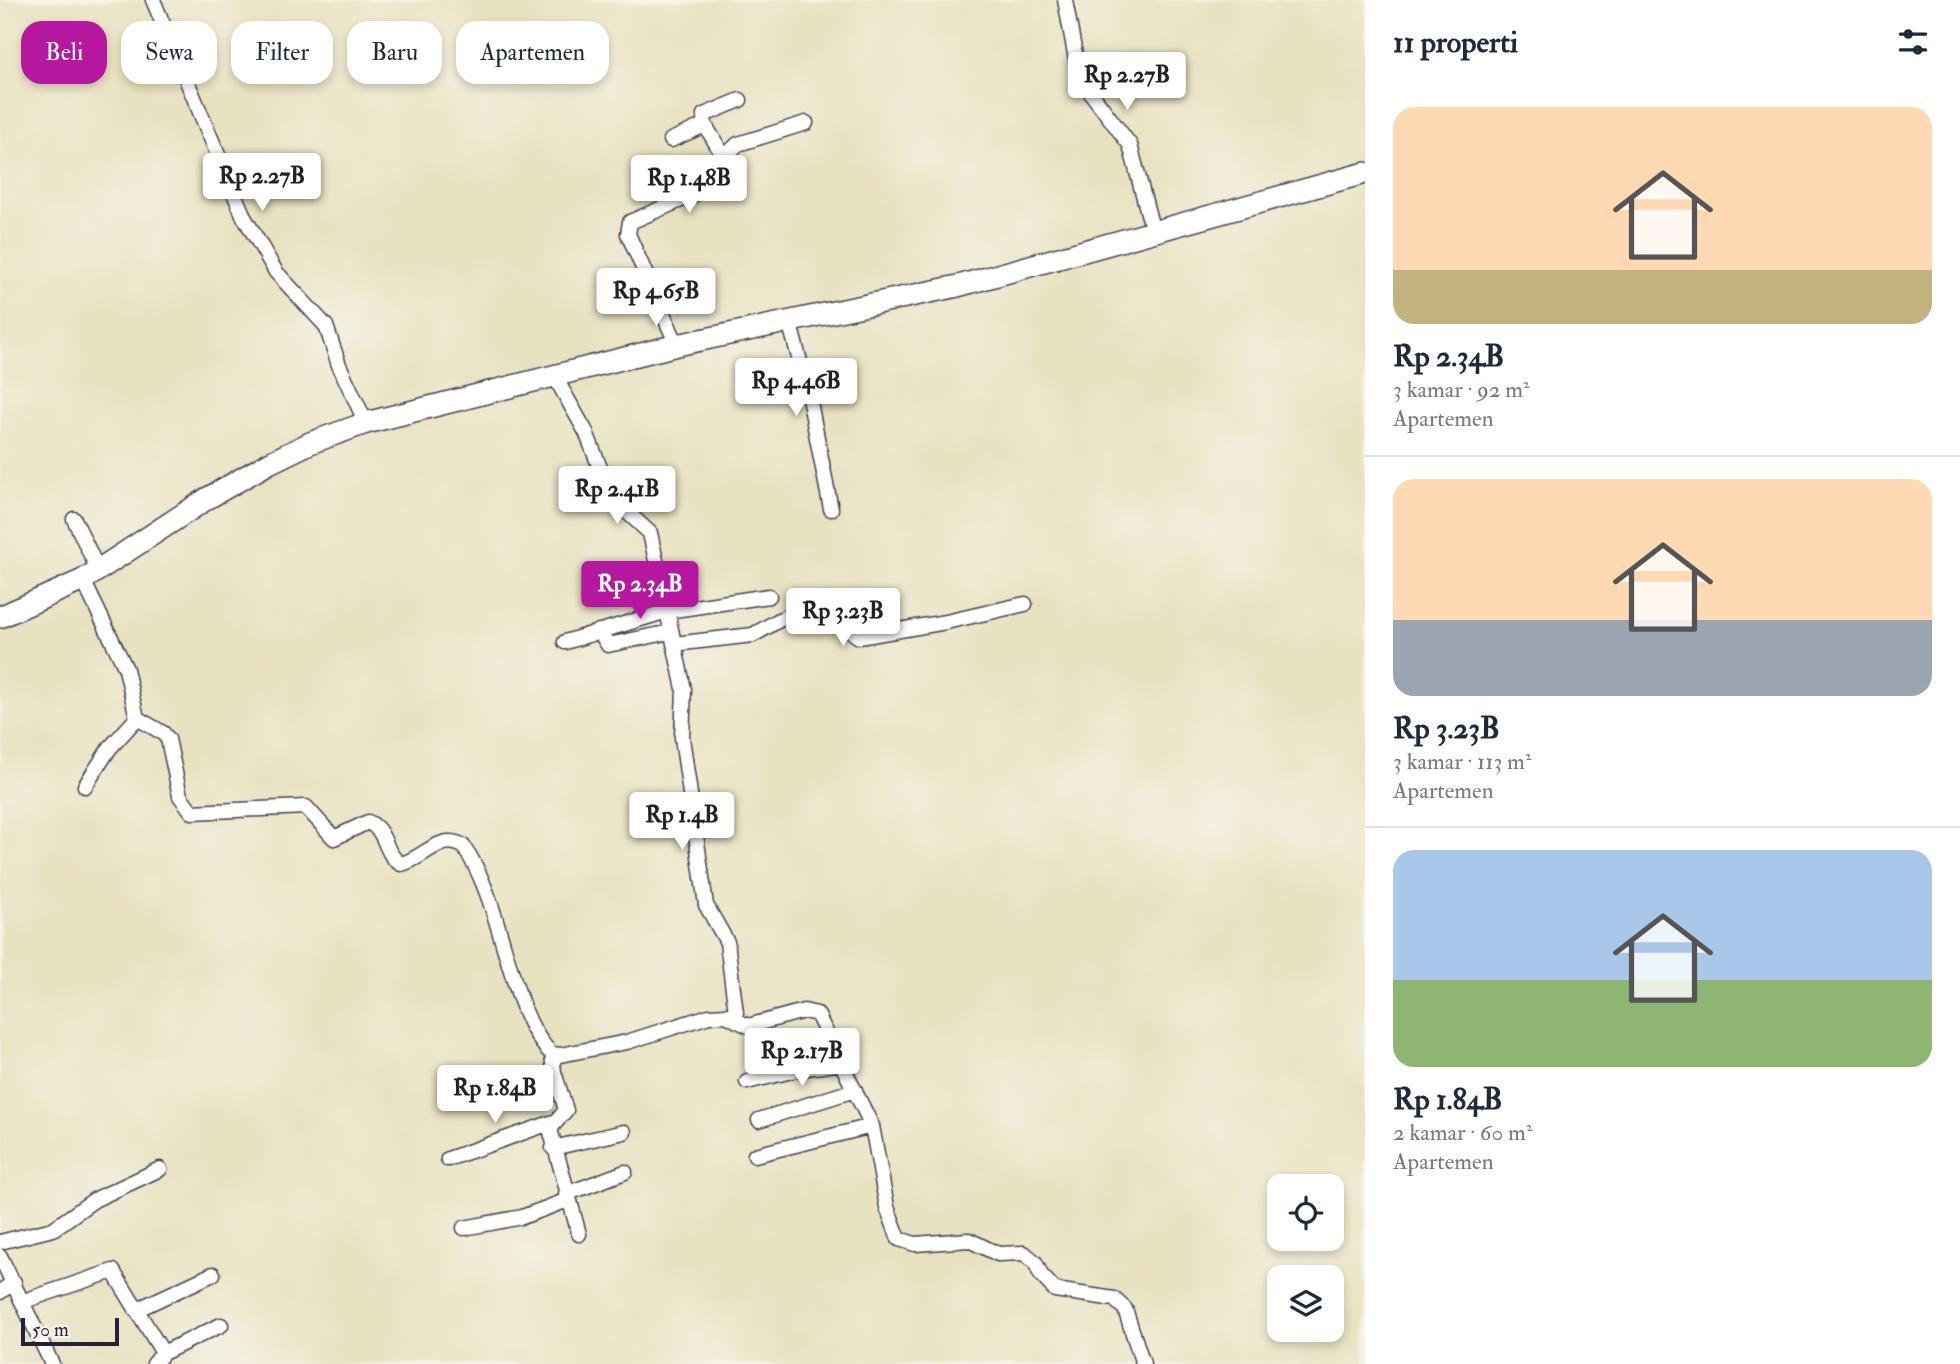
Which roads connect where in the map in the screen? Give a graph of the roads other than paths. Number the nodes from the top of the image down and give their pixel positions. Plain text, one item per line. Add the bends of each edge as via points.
1 (153, 0) edge
2 (1065, 0) edge
3 (740, 100) dead end
4 (806, 122) dead end
5 (705, 125) junction
6 (671, 140) dead end
7 (724, 157) junction
8 (1365, 173) edge
9 (1153, 232) junction
10 (789, 321) junction
11 (677, 345) junction
12 (555, 377) junction
13 (366, 424) junction
14 (831, 509) dead end
15 (74, 519) dead end
16 (91, 575) junction
17 (660, 586) junction
18 (769, 596) dead end
19 (589, 599) dead end
20 (1025, 604) dead end
21 (667, 611) junction
22 (0, 617) edge
23 (599, 631) junction
24 (672, 638) junction
25 (565, 642) dead end
26 (137, 718) junction
27 (85, 786) dead end
28 (737, 1021) junction
29 (552, 1054) junction
30 (843, 1063) junction
31 (747, 1082) dead end
32 (855, 1090) junction
33 (759, 1120) dead end
34 (553, 1122) junction
35 (872, 1126) junction
36 (624, 1132) dead end
37 (553, 1148) junction
38 (755, 1156) dead end
39 (448, 1159) dead end
40 (160, 1169) dead end
41 (625, 1172) dead end
42 (567, 1197) junction
43 (464, 1228) dead end
44 (579, 1234) dead end
45 (0, 1242) edge
46 (0, 1256) edge
47 (213, 1274) dead end
48 (14, 1282) junction
49 (0, 1292) edge
50 (24, 1301) junction
51 (136, 1310) junction
52 (221, 1325) dead end
53 (159, 1358) edge
54 (52, 1364) edge
55 (1143, 1364) edge

1 - 13 street via 244,217 276,272 326,326
2 - 9 street via 1077,65 1088,89 1130,145
3 - 5 street via 704,115
4 - 7 street via 738,144
5 - 6 street
5 - 7 street
7 - 11 street via 732,173 727,180 640,216 628,228
8 - 9 main road
9 - 10 main road via 970,283
10 - 11 main road
10 - 14 street
11 - 12 main road
12 - 13 main road
12 - 17 street via 586,432 606,482 626,511 648,529
13 - 16 main road via 269,463
15 - 16 street
16 - 22 main road
16 - 26 street via 126,669
17 - 19 street
17 - 21 street
18 - 21 street
20 - 24 street via 859,636 850,632 833,602 824,601 753,635
21 - 23 street
21 - 24 street
23 - 24 street via 608,645
23 - 25 street
24 - 28 street via 684,689 682,738 706,905 727,942
26 - 27 street
26 - 29 street via 168,739 180,796 192,812 306,807 334,838 368,822 383,833 390,855 401,864 441,843 463,846 488,900 536,1034
28 - 29 street via 709,1016 627,1042
28 - 30 street via 748,1026 804,1011 817,1014
29 - 34 street via 566,1110
30 - 31 street
30 - 32 street
32 - 33 street
32 - 35 street
34 - 37 street
34 - 39 street
35 - 38 street
35 - 55 street via 887,1207 899,1239 915,1244 969,1240 998,1254 1024,1253 1055,1290 1114,1299 1125,1308
36 - 37 street
37 - 42 street
40 - 45 street via 94,1200 53,1229
41 - 42 street
42 - 43 street via 522,1217
42 - 44 street
46 - 48 street
47 - 51 street
48 - 49 street
48 - 50 street
50 - 51 street via 113,1271
50 - 54 street
51 - 53 street
52 - 53 street

